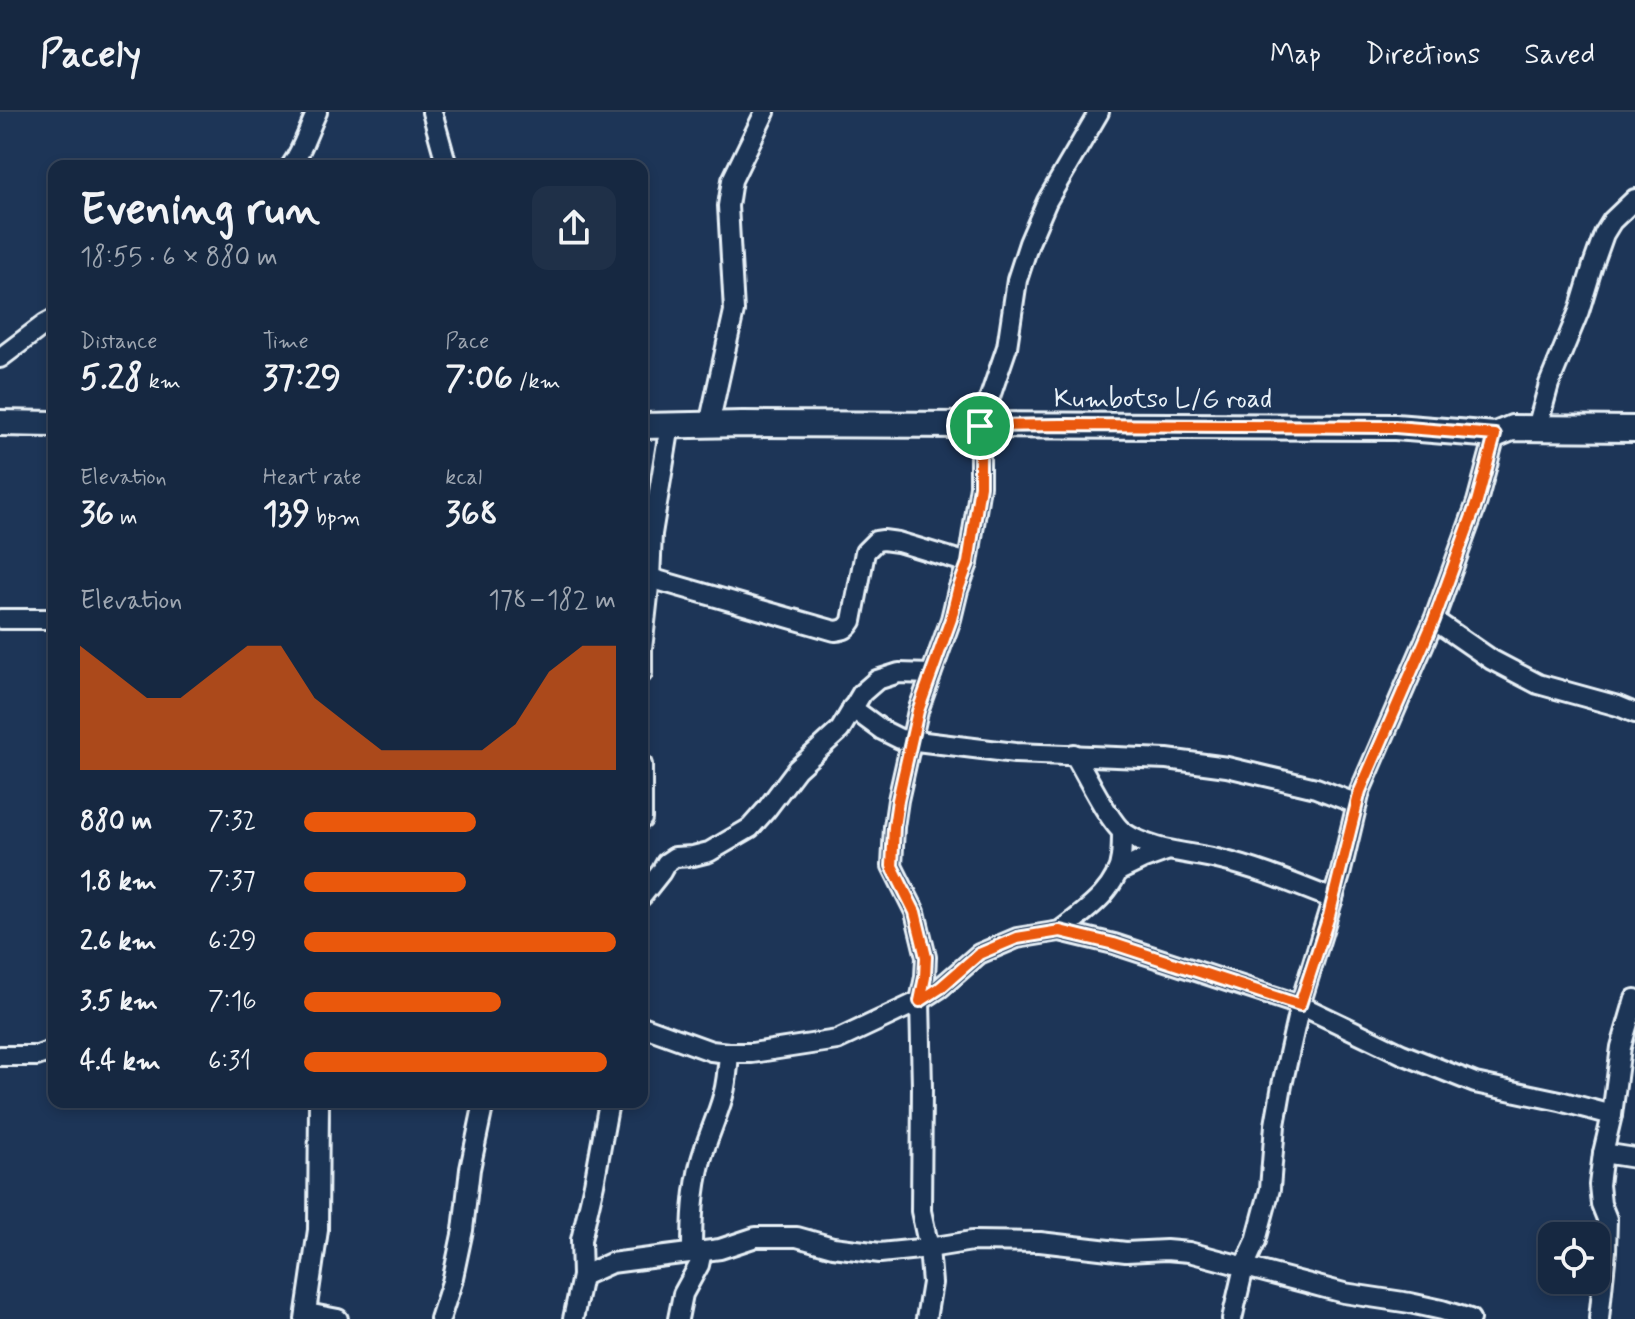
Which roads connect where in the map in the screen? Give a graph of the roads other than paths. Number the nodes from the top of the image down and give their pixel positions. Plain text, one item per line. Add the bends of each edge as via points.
1 (317, 112) edge
2 (432, 112) edge
3 (765, 112) edge
4 (1099, 112) edge
5 (294, 160) edge
6 (445, 160) edge
7 (1635, 199) edge
8 (48, 322) edge
9 (0, 358) edge
10 (0, 423) edge
11 (48, 424) edge
12 (670, 425) junction
13 (709, 425) junction
14 (648, 426) edge
15 (980, 426) junction
16 (1537, 428) junction
17 (1635, 429) edge
18 (1495, 435) junction
19 (968, 563) junction
20 (650, 578) junction
21 (648, 596) edge
22 (0, 619) edge
23 (48, 619) edge
24 (1434, 620) junction
25 (931, 674) junction
26 (852, 708) junction
27 (1635, 713) edge
28 (912, 740) junction
29 (1074, 754) junction
30 (1357, 804) junction
31 (1122, 831) junction
32 (1166, 851) junction
33 (1117, 872) junction
34 (648, 888) edge
35 (1333, 899) junction
36 (1060, 931) junction
37 (926, 957) junction
38 (957, 973) junction
39 (1635, 999) edge
40 (920, 1001) junction
41 (1300, 1005) junction
42 (648, 1028) edge
43 (48, 1052) edge
44 (729, 1053) junction
45 (0, 1056) edge
46 (319, 1108) edge
47 (483, 1108) edge
48 (608, 1108) edge
49 (1612, 1115) junction
50 (1603, 1153) junction
51 (1635, 1158) edge
52 (929, 1248) junction
53 (697, 1252) junction
54 (1244, 1267) junction
55 (582, 1276) junction
56 (1441, 1314) edge
57 (306, 1316) edge
58 (338, 1319) edge
59 (440, 1319) edge
60 (573, 1319) edge
61 (678, 1319) edge
62 (926, 1319) edge
63 (1232, 1319) edge
64 (1470, 1319) edge
65 (1599, 1319) edge

1 - 5 street
2 - 6 street
3 - 13 street via 732,180 728,206 734,311
4 - 15 street via 1029,243 1017,280 1007,347
7 - 16 street via 1604,234
8 - 9 street
10 - 11 main road
12 - 13 main road, Kumbotso L/G road
12 - 14 main road, Kumbotso L/G road
12 - 20 street
13 - 15 main road, Kumbotso L/G road
15 - 18 main road, Kumbotso L/G road via 1395,427
15 - 19 street via 980,486
16 - 17 main road, Kumbotso L/G road
16 - 18 main road, Kumbotso L/G road via 1512,428
18 - 24 street
19 - 20 street via 898,542 876,541 865,552 852,621 835,631
19 - 25 street
20 - 21 street
22 - 23 street
24 - 27 street via 1538,684
24 - 30 street
25 - 26 street via 899,673 877,680
25 - 28 street
26 - 28 street via 891,736
26 - 34 street via 840,730 797,769 750,828 709,852 675,857
28 - 29 street via 1015,753
28 - 37 street via 898,800 892,866 915,912
29 - 30 street via 1227,767 1316,788
29 - 31 street
30 - 35 street
31 - 32 street
31 - 33 street
32 - 33 street
32 - 35 street via 1271,874
33 - 36 street via 1105,893
35 - 41 street
36 - 38 street via 998,945
36 - 41 street
37 - 38 street via 938,968
37 - 40 street
38 - 40 street
39 - 49 street via 1621,1047
40 - 44 street via 837,1040
40 - 52 street via 921,1211
41 - 49 street via 1452,1075
41 - 54 street via 1275,1125 1270,1189
42 - 44 street
43 - 45 street
44 - 53 street via 723,1096 694,1192
46 - 57 street via 318,1230
47 - 59 street via 463,1230
48 - 55 street via 581,1240
49 - 50 street
50 - 51 street
50 - 65 street via 1599,1185 1607,1219
52 - 53 street via 880,1253 797,1237 756,1237
52 - 54 street via 972,1241 1040,1242 1126,1252 1189,1252
52 - 62 street via 932,1283
53 - 55 street via 611,1263
53 - 61 street via 699,1265 683,1294
54 - 56 street
54 - 63 street
55 - 60 street
56 - 64 street
57 - 58 street

